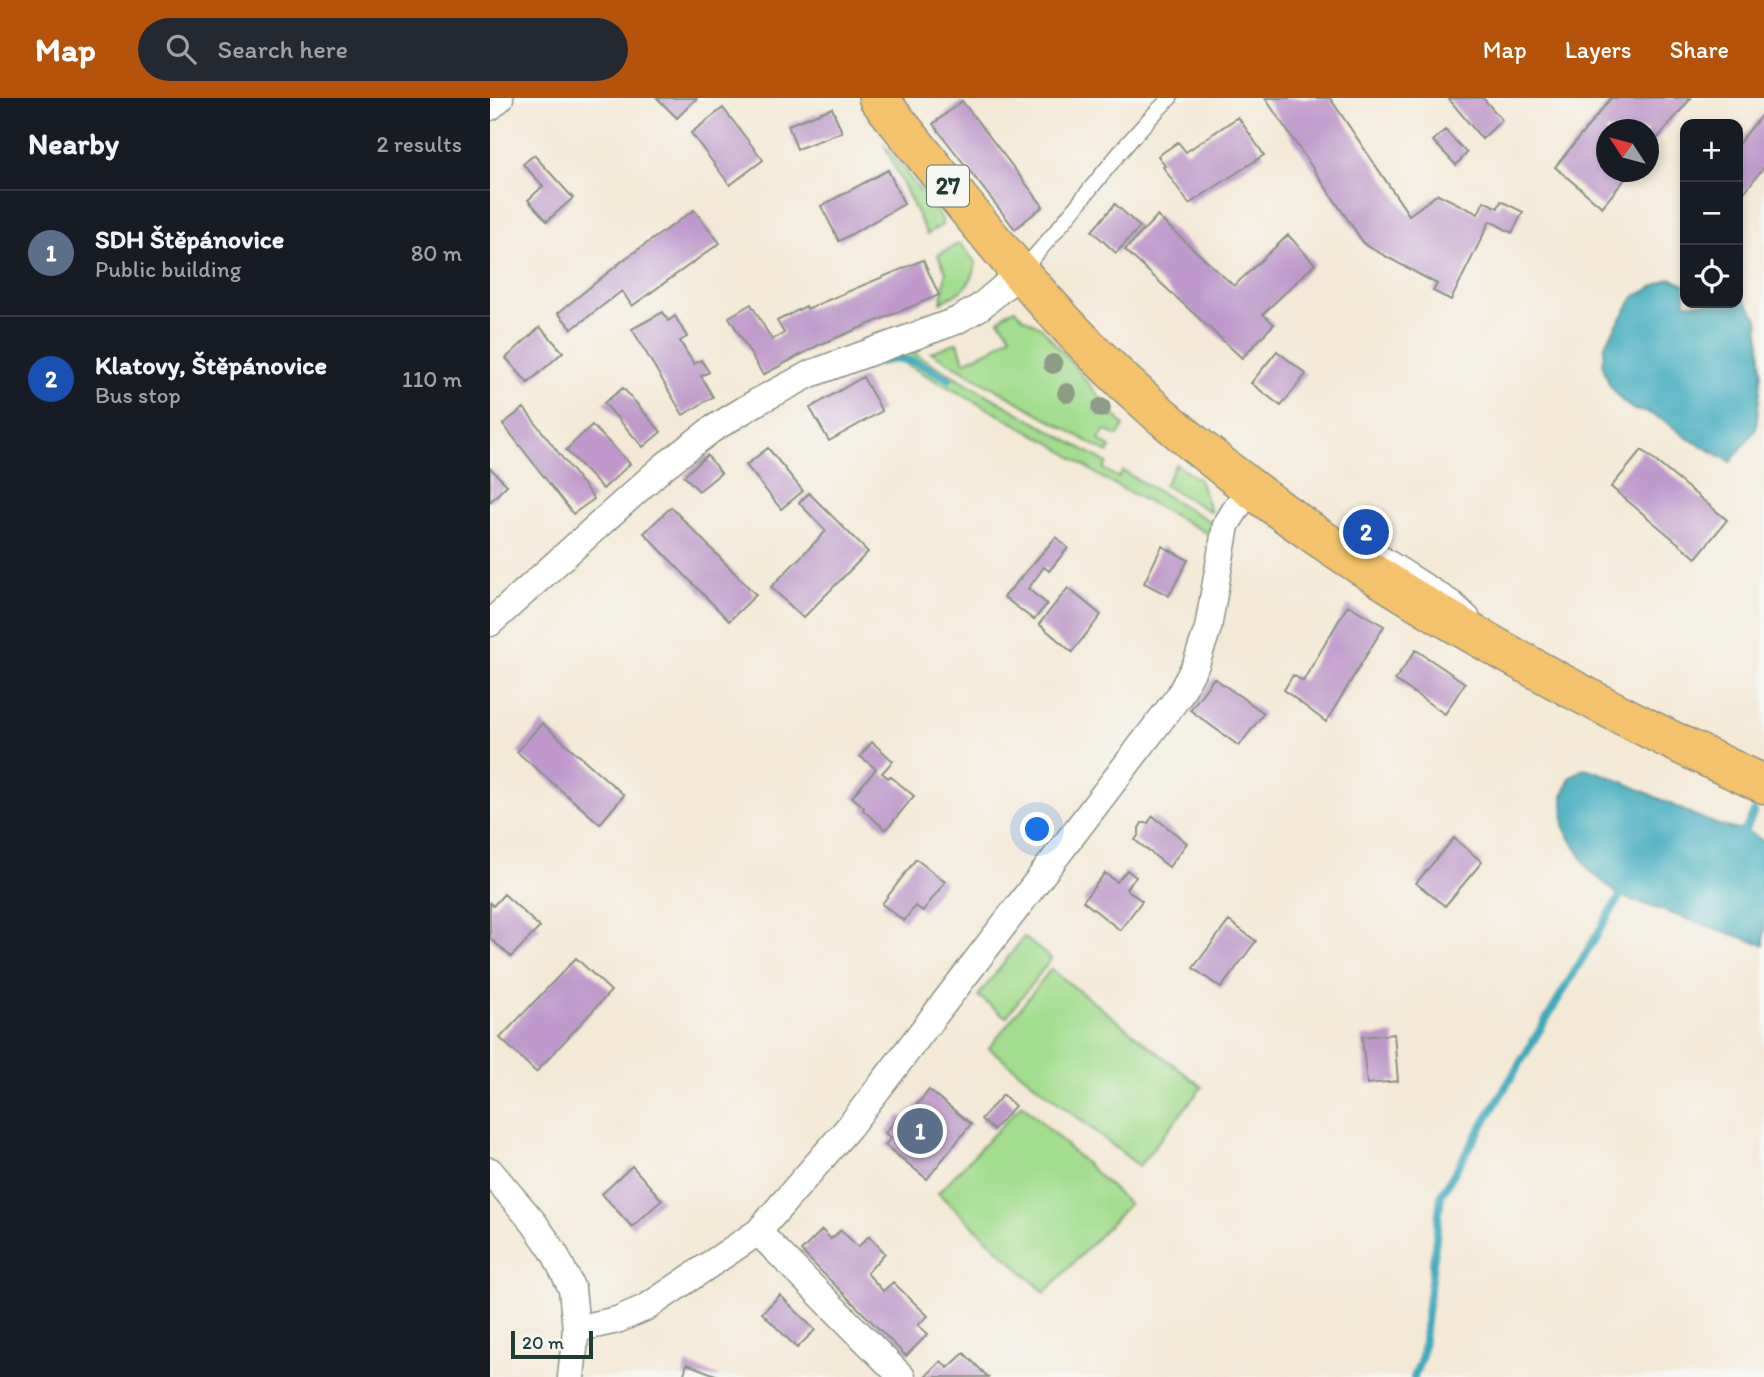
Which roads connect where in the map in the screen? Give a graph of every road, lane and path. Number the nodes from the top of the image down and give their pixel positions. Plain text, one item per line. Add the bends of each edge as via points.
1 (500, 98) edge
2 (878, 98) edge
3 (1170, 98) edge
4 (490, 107) edge
5 (1020, 273) junction
6 (1250, 488) junction
7 (490, 623) edge
8 (1764, 783) edge
9 (490, 1171) edge
10 (758, 1232) junction
11 (576, 1329) junction
12 (571, 1377) edge
13 (902, 1377) edge

1 - 4 street
2 - 5 main road, 27
3 - 5 lane
5 - 6 main road, 27 via 1123,382
5 - 7 street via 956,321 810,374 712,430 663,467
6 - 8 main road, 27 via 1407,595 1528,665
6 - 10 street via 1226,525 1208,628 1179,696 849,1127
9 - 11 street via 554,1252 572,1289
10 - 11 street via 647,1307 617,1320
10 - 13 street
11 - 12 street

